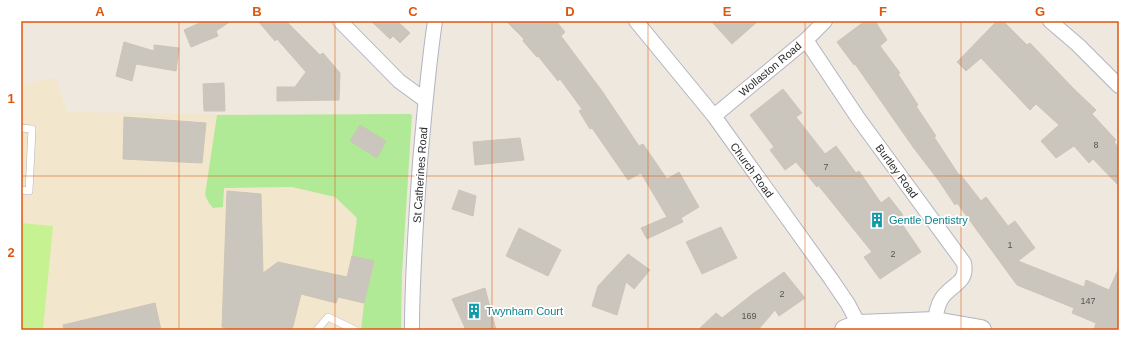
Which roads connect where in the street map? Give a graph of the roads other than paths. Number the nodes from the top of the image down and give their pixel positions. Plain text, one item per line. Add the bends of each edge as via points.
1 (340, 21) edge
2 (435, 21) edge
3 (636, 21) edge
4 (825, 21) edge
5 (1050, 21) edge
6 (806, 40) junction
7 (1119, 86) edge
8 (425, 100) junction
9 (714, 116) junction
10 (21, 128) edge
11 (21, 190) edge
12 (935, 322) junction
13 (852, 328) edge
14 (317, 330) edge
15 (355, 330) edge
16 (412, 330) edge
17 (981, 330) edge

1 - 8 street via 399,81
2 - 8 street, St Catherines Road
3 - 9 street, Church Road
4 - 6 street, Wollaston Road
5 - 7 street
6 - 9 street, Wollaston Road
6 - 12 street, Burtley Road via 858,118 964,263 966,271 963,279 941,299
8 - 16 street, St Catherines Road via 416,212
9 - 13 street, Church Road via 848,304
10 - 11 lane via 32,128 29,191
12 - 13 main road
12 - 17 main road
14 - 15 lane via 328,317

